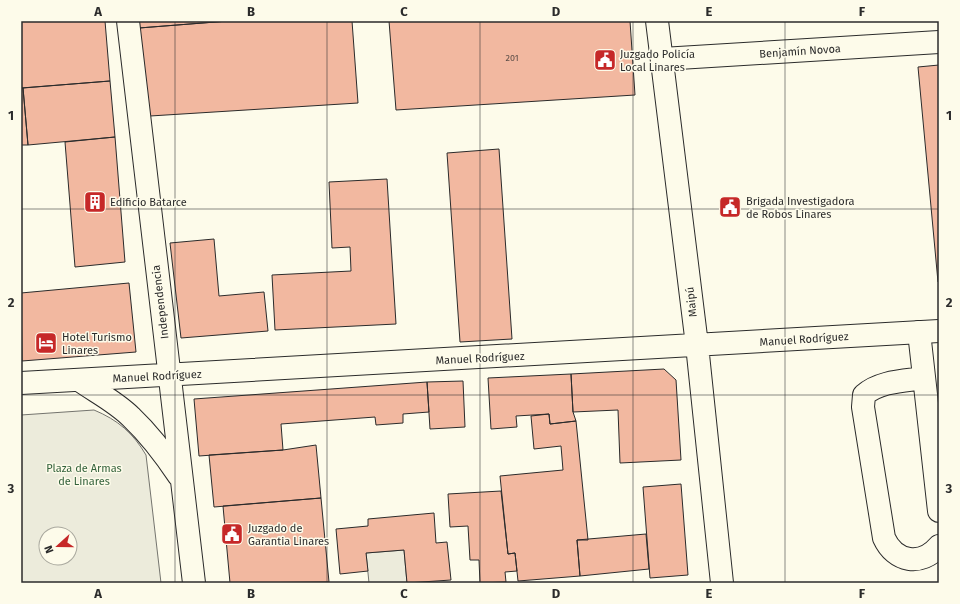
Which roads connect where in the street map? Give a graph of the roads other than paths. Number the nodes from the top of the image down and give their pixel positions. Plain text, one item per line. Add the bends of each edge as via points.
1 (128, 21) edge
2 (657, 21) edge
3 (939, 42) edge
4 (662, 59) junction
5 (929, 331) edge
6 (697, 346) junction
7 (169, 375) junction
8 (924, 378) junction
9 (79, 380) junction
10 (21, 383) edge
11 (181, 479) junction
12 (939, 511) edge
13 (939, 546) edge
14 (194, 583) edge
15 (722, 583) edge

1 - 7 main road, Independencia
2 - 4 main road, Maipú
3 - 4 main road, Benjamín Novoa
4 - 6 main road, Maipú
5 - 6 main road, Manuel Rodríguez
5 - 8 main road
6 - 7 main road, Manuel Rodríguez
6 - 15 main road, Maipú
7 - 9 main road, Manuel Rodríguez
7 - 11 main road, Independencia
8 - 12 main road
8 - 13 main road via 892,382 870,390 864,395 863,407 884,538 888,548 895,555 904,558 921,558 932,555
9 - 10 main road, Manuel Rodríguez
9 - 11 main road via 130,416 158,446
11 - 14 main road, Independencia

